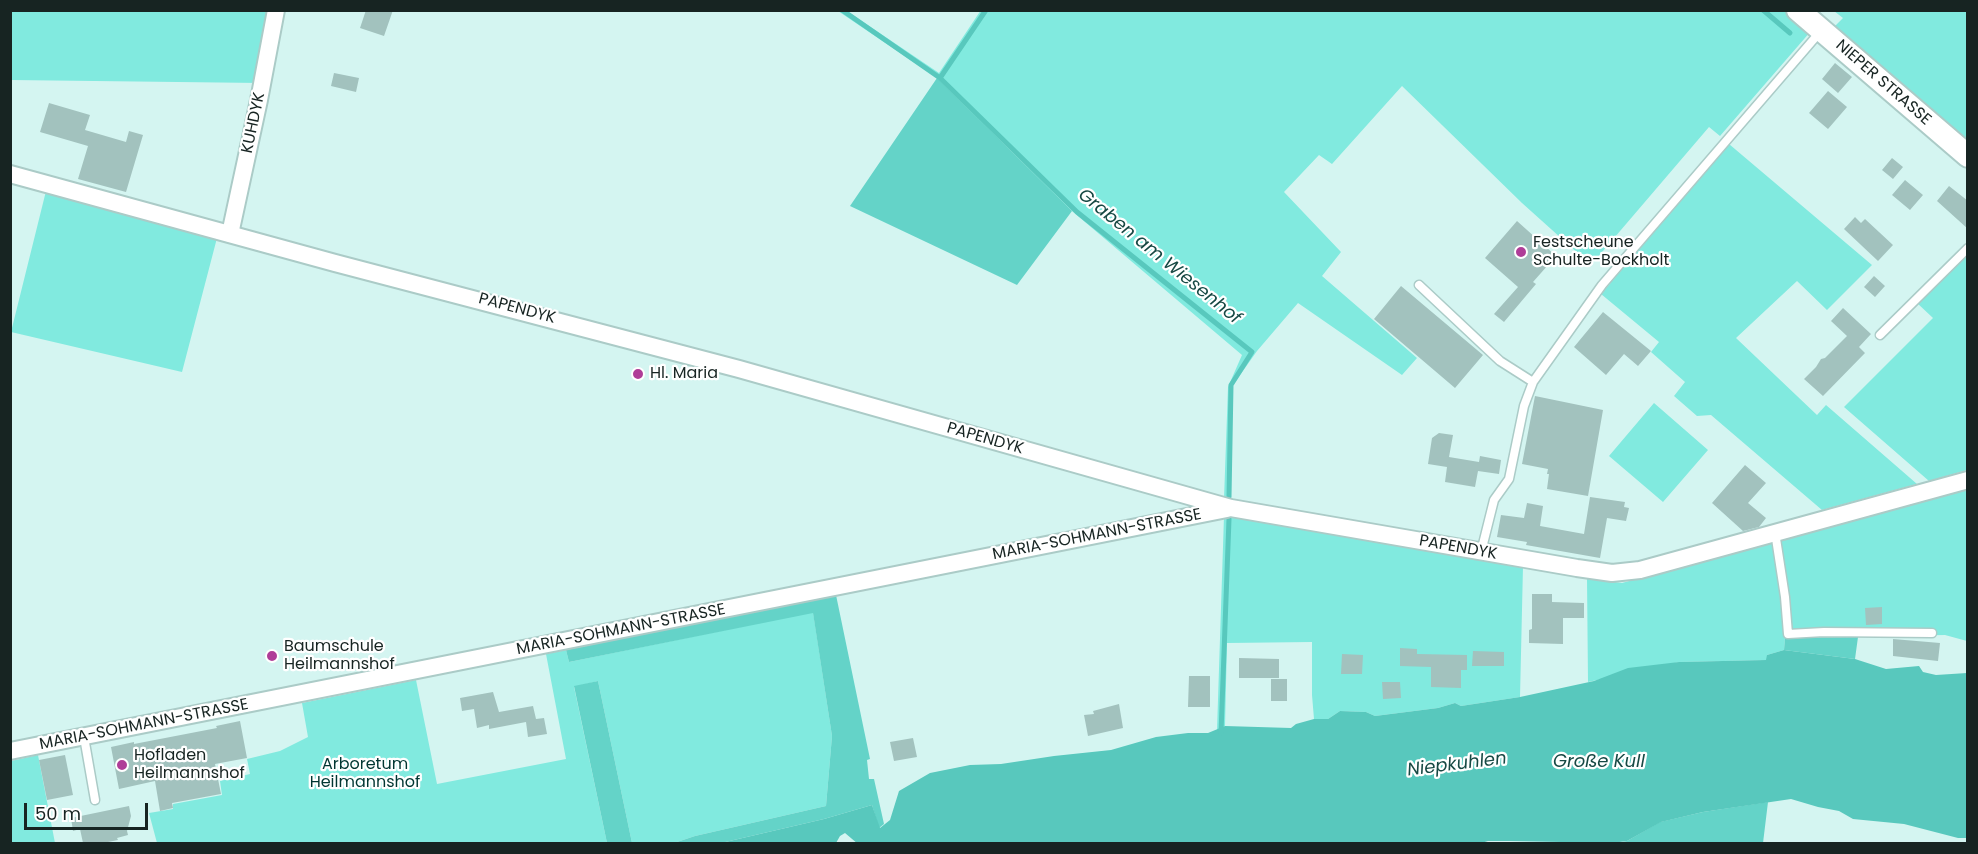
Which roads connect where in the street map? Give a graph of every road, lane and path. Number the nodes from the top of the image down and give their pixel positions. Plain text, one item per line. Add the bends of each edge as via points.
1 (276, 10) edge
2 (1798, 10) edge
3 (1821, 30) junction
4 (1968, 156) edge
5 (10, 174) edge
6 (230, 234) junction
7 (1968, 248) edge
8 (1419, 285) dead end
9 (1880, 335) dead end
10 (1533, 382) junction
11 (1968, 480) edge
12 (1231, 508) junction
13 (1775, 532) junction
14 (1481, 552) junction
15 (1932, 633) dead end
16 (84, 737) junction
17 (10, 751) edge
18 (95, 800) dead end

1 - 6 street, KUHDYK
2 - 3 main road, NIEPER STRASSE
3 - 4 main road, NIEPER STRASSE
3 - 10 lane via 1602,285
5 - 6 street, PAPENDYK
6 - 12 street, PAPENDYK via 739,369
7 - 9 lane
8 - 10 lane via 1500,361
10 - 14 lane via 1509,478 1494,500
11 - 13 street, PAPENDYK
12 - 14 street, PAPENDYK
12 - 16 street, MARIA-SOHMANN-STRASSE
13 - 14 street, PAPENDYK via 1672,562 1612,573
13 - 15 lane via 1788,634
16 - 17 street, MARIA-SOHMANN-STRASSE
16 - 18 lane

